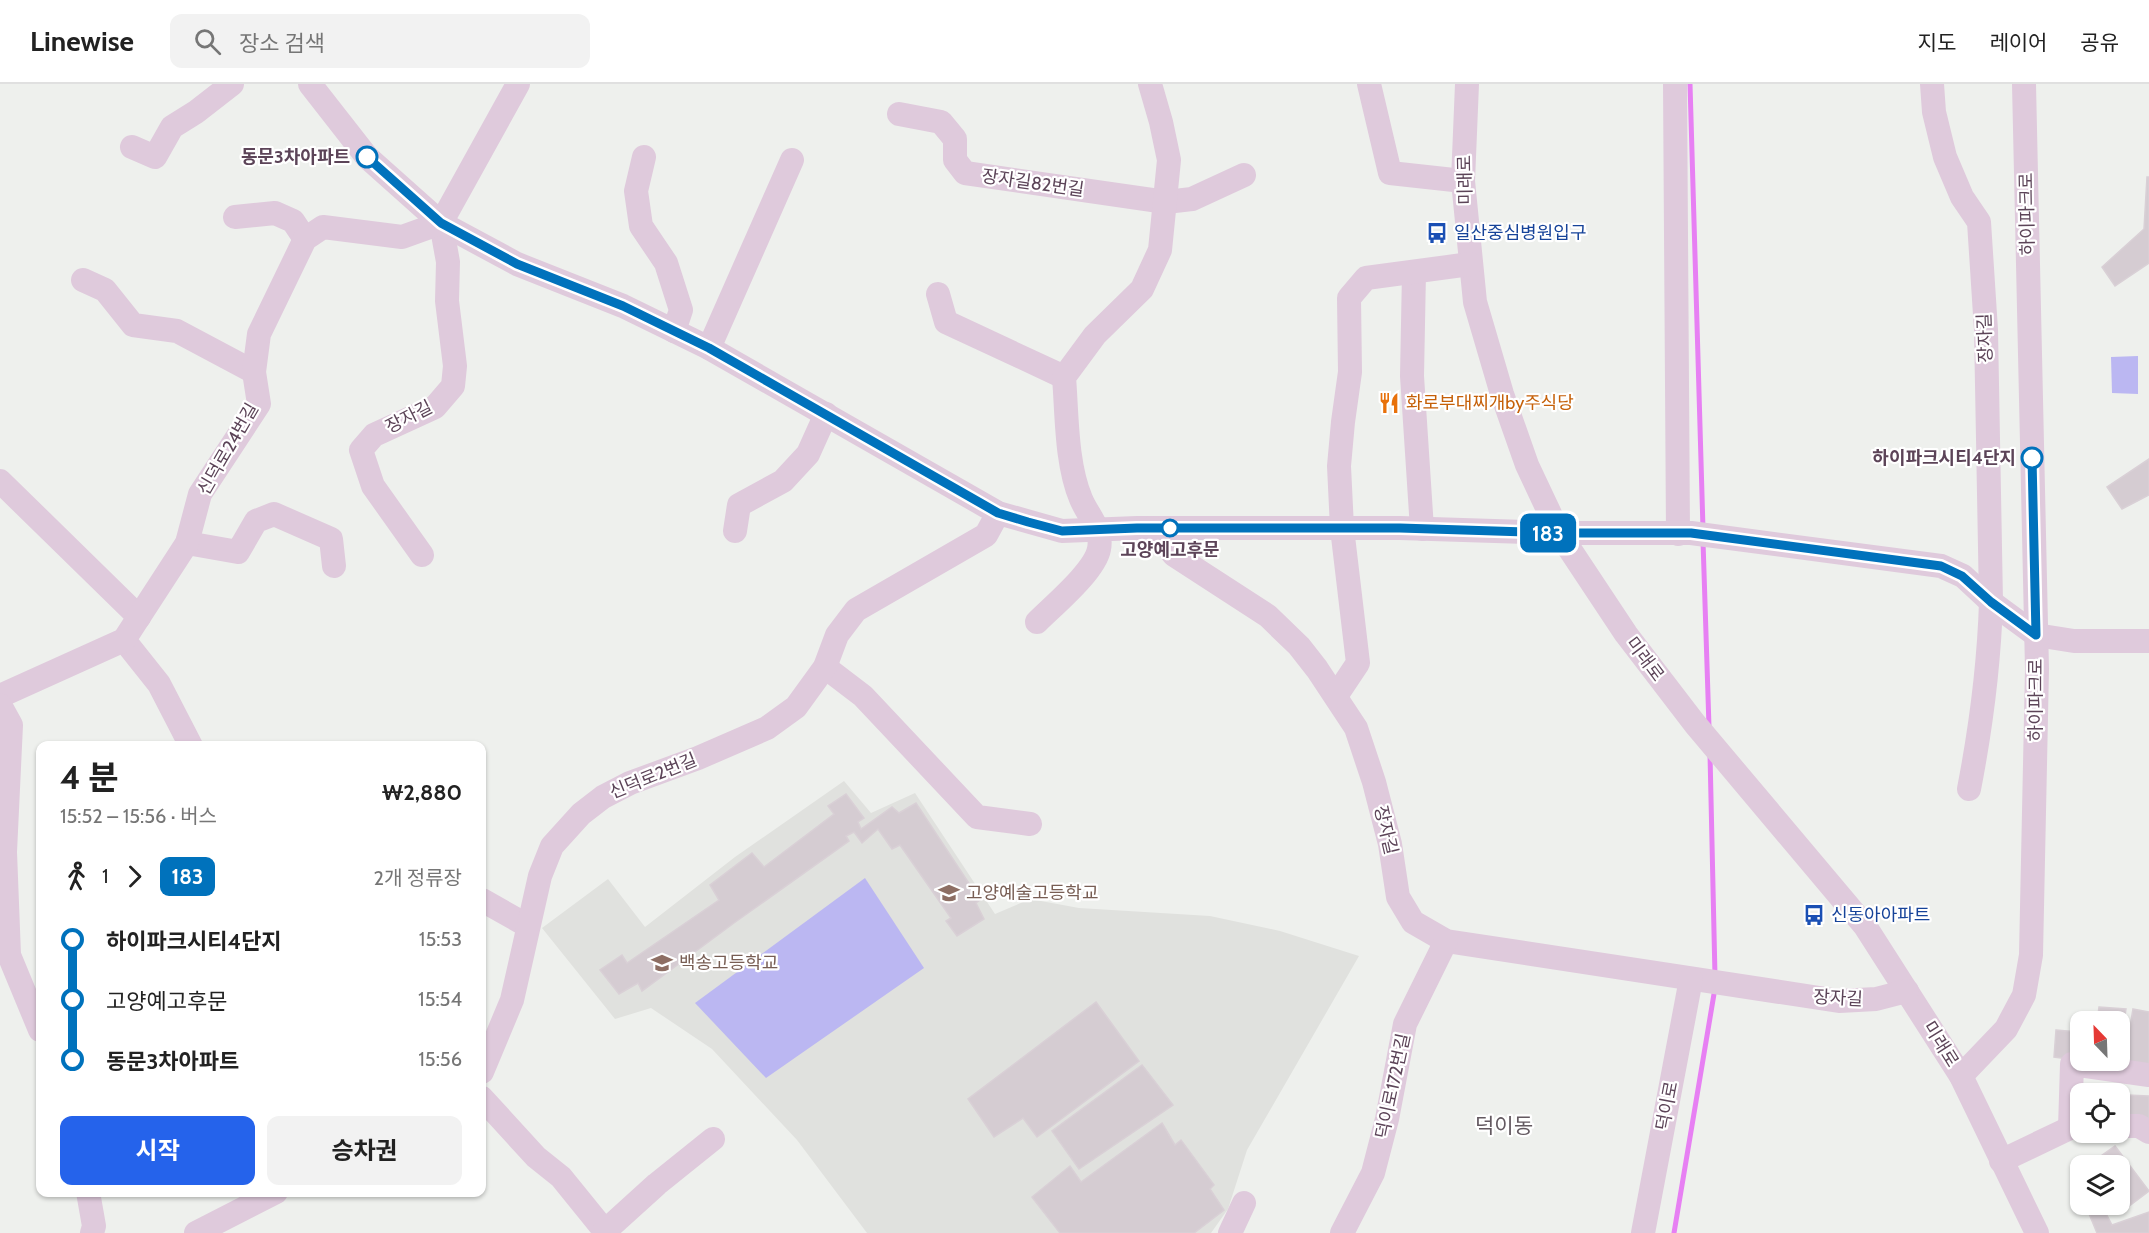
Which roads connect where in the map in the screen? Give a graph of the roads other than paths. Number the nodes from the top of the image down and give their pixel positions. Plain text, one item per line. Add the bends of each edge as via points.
1 (232, 84) edge
2 (310, 84) edge
3 (518, 84) edge
4 (1150, 84) edge
5 (1370, 84) edge
6 (1467, 84) edge
7 (1675, 84) edge
8 (1932, 84) edge
9 (2024, 84) edge
10 (899, 114) dead end
11 (132, 147) dead end
12 (644, 158) dead end
13 (792, 160) dead end
14 (1244, 175) dead end
15 (1463, 181) junction
16 (1166, 202) junction
17 (235, 217) dead end
18 (441, 223) junction
19 (305, 239) junction
20 (1470, 264) junction
21 (1414, 272) junction
22 (83, 280) dead end
23 (938, 294) dead end
24 (674, 331) junction
25 (709, 348) junction
26 (254, 372) junction
27 (1064, 377) junction
28 (826, 414) junction
29 (0, 481) edge
30 (998, 513) junction
31 (1098, 528) junction
32 (1152, 528) junction
33 (1342, 528) junction
34 (1422, 529) junction
35 (735, 531) dead end
36 (1559, 533) junction
37 (1684, 533) junction
38 (187, 543) junction
39 (422, 555) dead end
40 (334, 566) dead end
41 (1991, 602) junction
42 (139, 617) junction
43 (1037, 622) dead end
44 (2036, 635) junction
45 (124, 640) junction
46 (2149, 641) edge
47 (825, 667) junction
48 (0, 696) edge
49 (1336, 696) junction
50 (0, 705) edge
51 (188, 741) edge
52 (1969, 789) dead end
53 (1030, 824) dead end
54 (486, 902) edge
55 (528, 926) junction
56 (1446, 940) junction
57 (1697, 979) junction
58 (1907, 991) junction
59 (36, 1020) edge
60 (486, 1062) edge
61 (2149, 1075) edge
62 (1961, 1076) junction
63 (2073, 1083) edge
64 (486, 1102) edge
65 (2130, 1126) edge
66 (2070, 1130) edge
67 (2149, 1132) edge
68 (713, 1138) dead end
69 (2001, 1161) junction
70 (89, 1197) edge
71 (266, 1197) edge
72 (1244, 1203) dead end
73 (604, 1231) edge
74 (92, 1233) edge
75 (196, 1233) edge
76 (1230, 1233) edge
77 (1342, 1233) edge
78 (1644, 1233) edge
79 (2037, 1233) edge

1 - 11 street via 172,127 155,157
2 - 18 street via 367,157
3 - 18 street
4 - 16 street via 1168,160
5 - 15 street via 1390,173
6 - 15 street, 미래로
7 - 37 street
8 - 41 street, 장자길 via 1945,157 1962,198 1979,222 1986,330
9 - 44 street, 하이파크로
10 - 16 street, 장자길82번길 via 941,122 955,139 955,160 964,173
12 - 24 street via 636,191 641,226 666,263 681,310
13 - 25 street
14 - 16 street, 장자길82번길 via 1192,199
15 - 20 street, 미래로
16 - 27 street via 1160,250 1142,289 1095,334
17 - 19 street via 275,213 293,221
18 - 19 street via 402,237 323,227
18 - 24 street via 517,264
18 - 39 street, 장자길 via 448,262 453,386 435,407 374,435 361,450 373,486
19 - 26 street, 신덕로24번길 via 259,334
20 - 21 street
20 - 36 street, 미래로 via 1475,302 1502,394 1527,465
21 - 33 street via 1366,278 1349,298 1350,372 1339,466
21 - 34 street via 1412,376
22 - 26 street via 105,290 133,325 177,331
23 - 27 street via 946,322
24 - 25 street
25 - 28 street
26 - 38 street, 신덕로24번길 via 259,404 200,494
27 - 31 street via 1072,464 1080,498
28 - 30 street
28 - 35 street via 808,454 783,481 739,505
29 - 42 street
30 - 31 street via 1062,531
30 - 47 street, 신덕로2번길 via 986,535 856,610 837,635
31 - 32 street
31 - 43 street via 1099,550 1087,572
32 - 33 street
32 - 49 street, 장자길 via 1174,555 1268,616 1299,646
33 - 34 street
33 - 49 street via 1358,663
34 - 36 street
36 - 37 street
36 - 58 street, 미래로 via 1626,634 1695,724 1865,926
37 - 41 street via 1941,566 1962,576
38 - 40 street via 238,552 256,521 274,514 331,539
38 - 42 street, 신덕로24번길
41 - 44 street
41 - 52 street, 장자길 via 1980,733
42 - 45 street, 신덕로24번길
44 - 46 street via 2073,641
44 - 62 street, 하이파크로 via 2031,954 2024,995 2006,1029
45 - 48 street
45 - 51 street via 159,684
47 - 53 street via 863,696 977,817
47 - 55 street, 신덕로2번길 via 796,707 767,728 630,783 580,814 552,846
49 - 56 street, 장자길 via 1356,728 1374,782 1398,897 1413,922
50 - 59 street via 11,725 5,852 9,954
54 - 55 street
55 - 60 street, 신덕로2번길 via 512,1000
56 - 57 street, 장자길
56 - 77 street, 덕이로172번길 via 1406,1024 1373,1173
57 - 58 street, 장자길 via 1839,1001 1876,999
57 - 78 street, 덕이로
58 - 62 street, 미래로
61 - 63 street via 2072,1064
62 - 69 street, 미래로
64 - 73 street via 561,1177
65 - 67 street
66 - 69 street
68 - 73 street
69 - 79 street, 미래로
70 - 74 street
71 - 75 street
72 - 76 street

